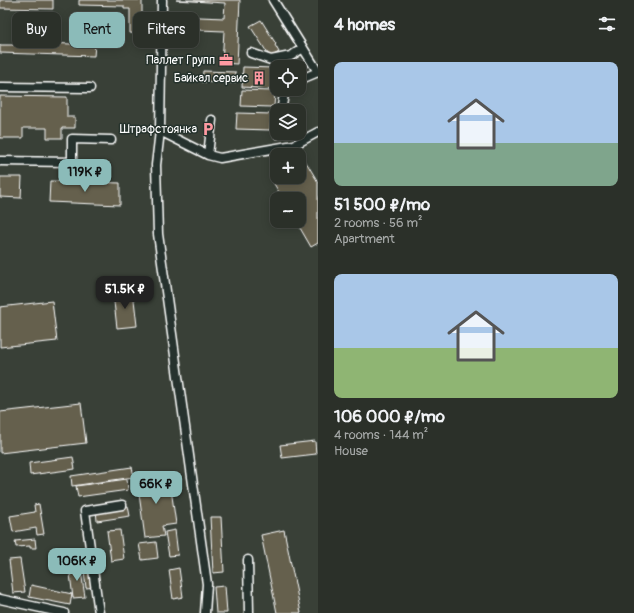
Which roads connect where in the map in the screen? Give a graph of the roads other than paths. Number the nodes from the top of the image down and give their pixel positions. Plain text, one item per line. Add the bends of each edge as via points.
1 (162, 0) edge
2 (273, 0) edge
3 (303, 48) junction
4 (251, 53) dead end
5 (315, 59) edge
6 (318, 72) edge
7 (306, 77) edge
8 (0, 87) edge
9 (90, 88) dead end
10 (212, 120) dead end
11 (160, 131) junction
12 (318, 132) edge
13 (111, 140) dead end
14 (208, 155) junction
15 (0, 161) edge
16 (122, 505) dead end
17 (248, 560) dead end
18 (0, 598) edge
19 (64, 613) edge
20 (99, 613) edge
21 (205, 613) edge
22 (249, 613) edge

1 - 11 street
2 - 3 street
3 - 4 street via 291,56 271,60
3 - 5 street
5 - 6 street
6 - 7 street
8 - 9 street
10 - 14 street
11 - 14 street
11 - 21 street via 156,165 158,234 207,584
12 - 14 street via 294,145 220,158
13 - 15 street via 72,139 72,162
16 - 20 street via 85,511
17 - 22 street
18 - 19 street

